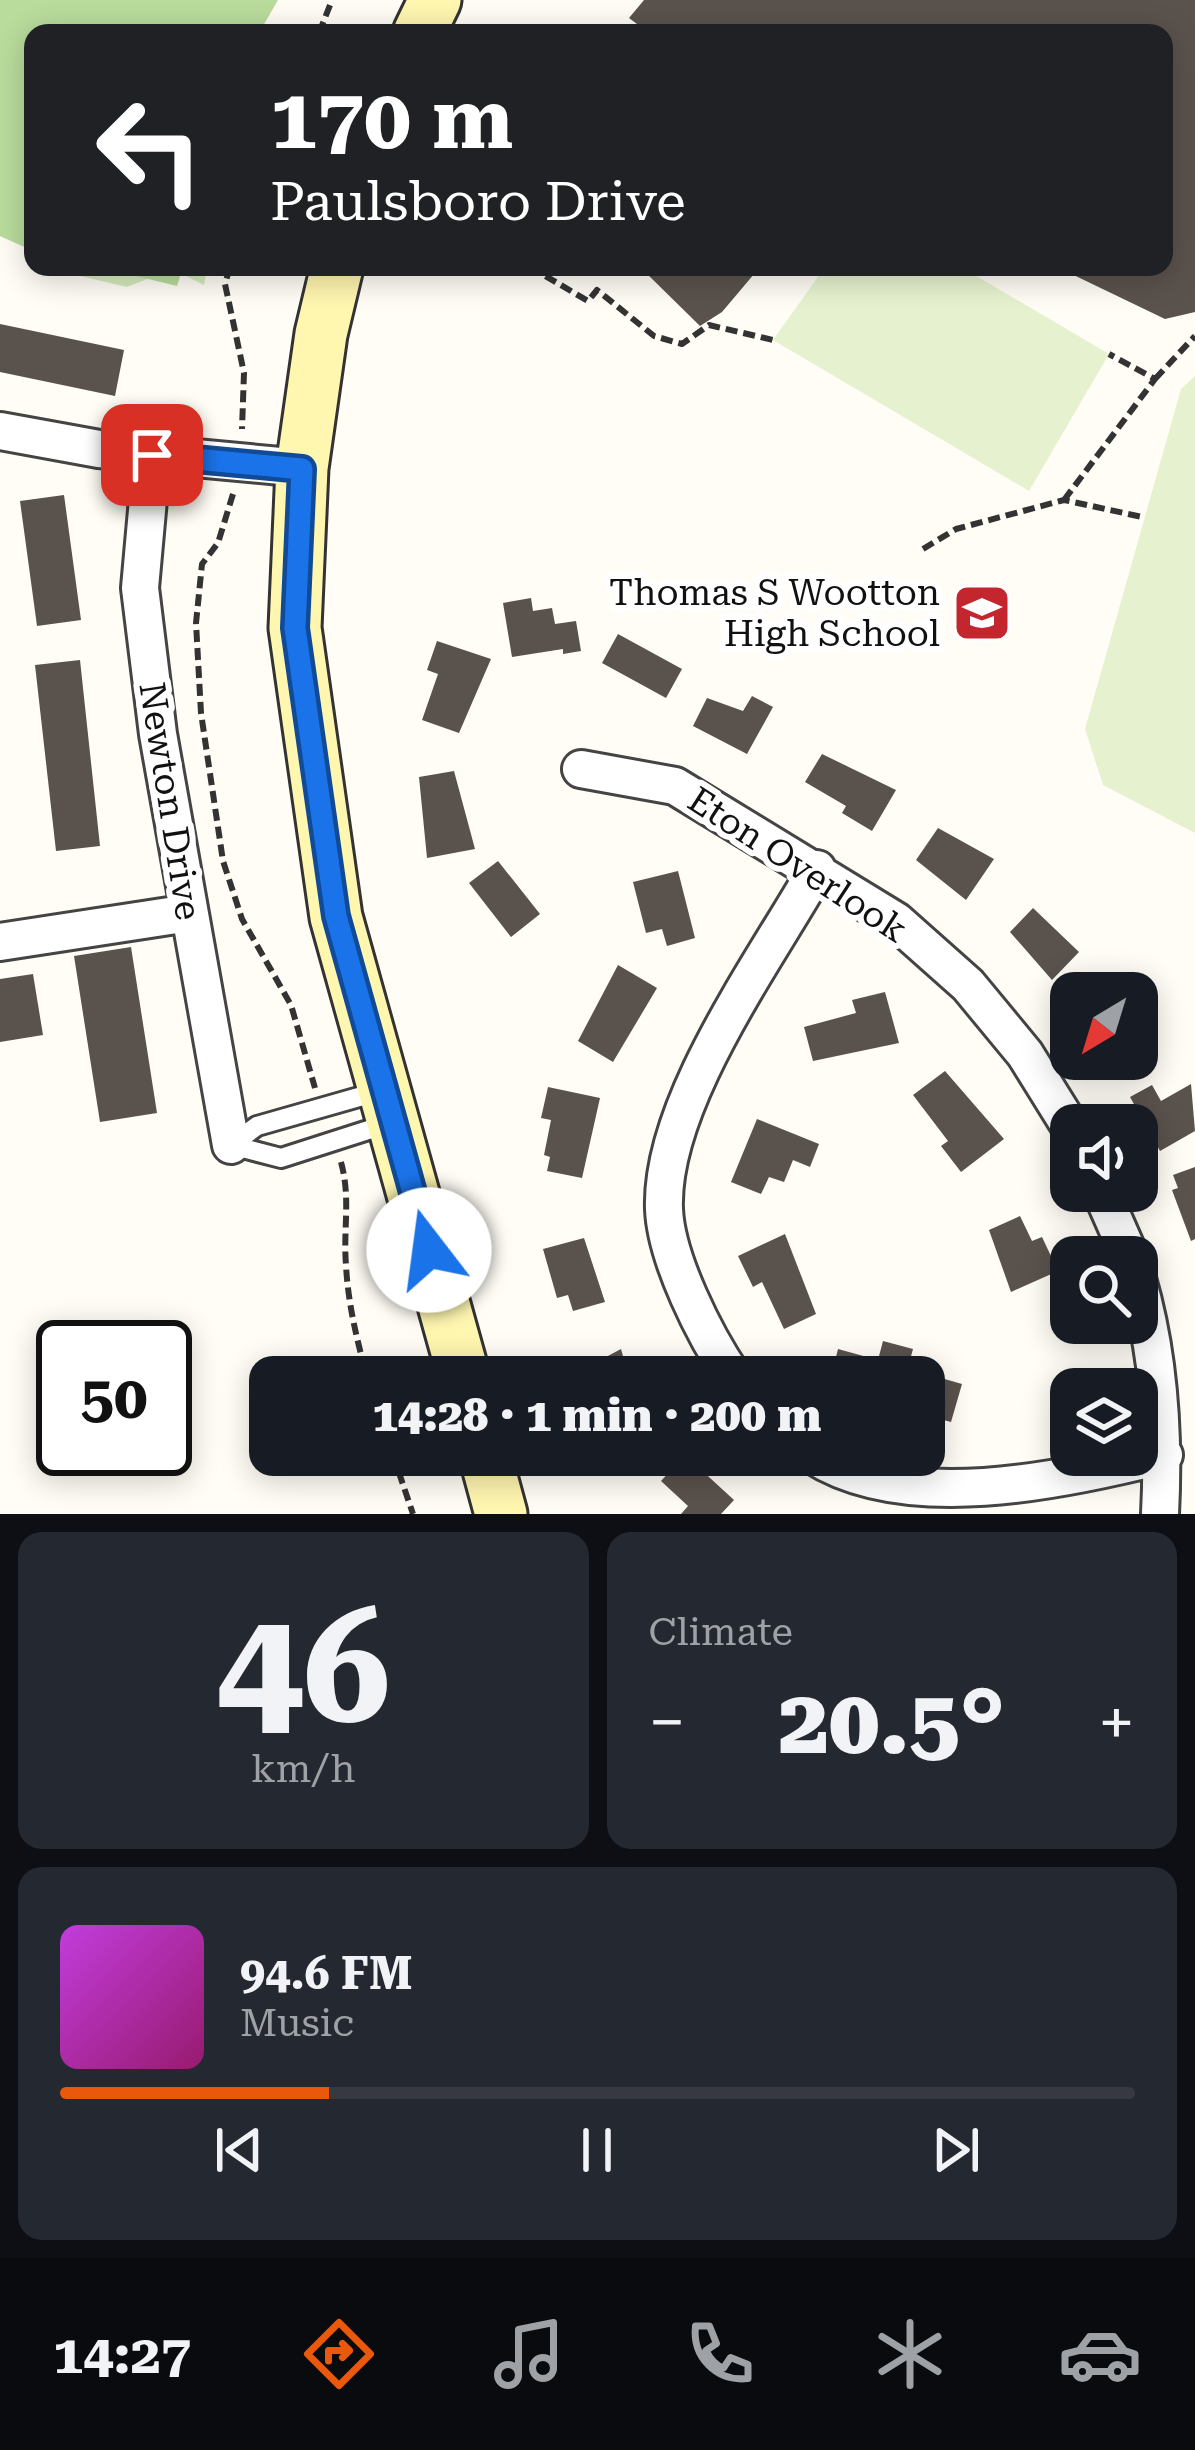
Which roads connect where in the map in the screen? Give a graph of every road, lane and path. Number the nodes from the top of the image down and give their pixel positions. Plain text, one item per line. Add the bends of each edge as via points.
1 (227, 276) edge
2 (335, 276) edge
3 (545, 276) edge
4 (1195, 336) edge
5 (773, 340) dead end
6 (1109, 354) dead end
7 (1155, 380) junction
8 (0, 431) edge
9 (152, 455) junction
10 (242, 463) junction
11 (302, 469) junction
12 (1064, 500) junction
13 (1142, 517) dead end
14 (923, 549) dead end
15 (581, 769) dead end
16 (817, 869) junction
17 (189, 913) junction
18 (0, 942) edge
19 (1056, 1104) edge
20 (389, 1106) junction
21 (322, 1107) junction
22 (334, 1141) junction
23 (231, 1145) junction
24 (1151, 1344) edge
25 (361, 1356) edge
26 (458, 1356) edge
27 (719, 1356) edge
28 (1163, 1455) junction
29 (400, 1476) edge
30 (491, 1476) edge
31 (850, 1476) edge
32 (412, 1514) edge
33 (501, 1514) edge
34 (1160, 1514) edge

1 - 10 path via 244,373
2 - 11 main road
3 - 5 path via 588,301 597,290 654,336 682,344 709,325
4 - 7 path
6 - 7 path
7 - 12 path
8 - 9 street
9 - 10 street
9 - 17 street, Newton Drive via 140,588
10 - 11 street
10 - 21 path via 218,543 202,564 201,713 223,861 242,919 291,1005
11 - 20 main road via 295,628 336,916
12 - 13 path
12 - 14 path via 956,529
15 - 16 street, Eton Overlook via 675,786
16 - 19 street, Eton Overlook via 896,921 968,985
16 - 27 street via 693,1087 669,1147 664,1212 700,1328
17 - 18 street
17 - 23 street, Newton Drive
20 - 21 lane
20 - 22 lane
20 - 26 main road
21 - 23 lane via 257,1126
22 - 23 lane via 281,1158
22 - 25 path via 350,1196 345,1259
24 - 28 street
28 - 31 street via 1088,1474 936,1491
28 - 34 street
29 - 32 path
30 - 33 main road

